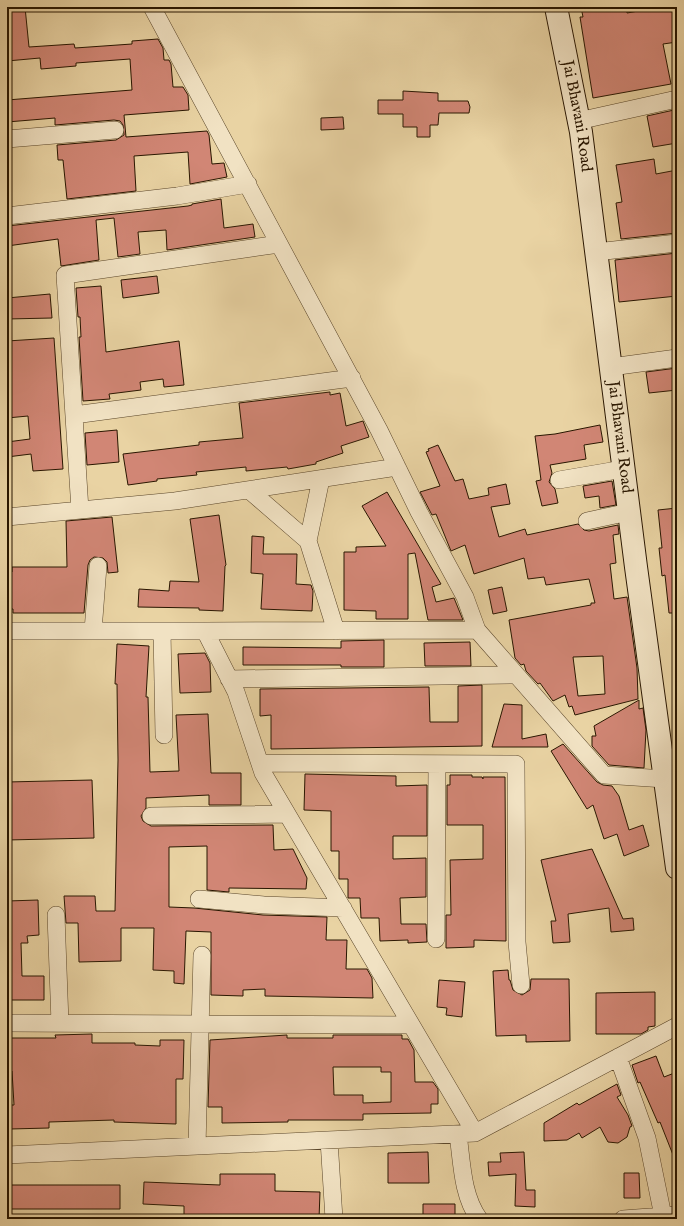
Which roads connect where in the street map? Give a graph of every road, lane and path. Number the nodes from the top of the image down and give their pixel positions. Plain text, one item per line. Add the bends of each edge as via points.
1 (152, 7) edge
2 (556, 7) edge
3 (677, 99) edge
4 (578, 121) junction
5 (115, 130) dead end
6 (7, 139) edge
7 (248, 184) junction
8 (7, 216) edge
9 (677, 243) edge
10 (279, 244) junction
11 (596, 252) junction
12 (677, 358) edge
13 (611, 367) junction
14 (352, 378) junction
15 (74, 415) junction
16 (397, 467) junction
17 (623, 469) junction
18 (320, 479) junction
19 (559, 480) dead end
20 (249, 490) junction
21 (80, 510) junction
22 (629, 512) junction
23 (7, 517) edge
24 (587, 521) dead end
25 (308, 541) junction
26 (98, 566) dead end
27 (477, 630) junction
28 (7, 631) edge
29 (93, 631) junction
30 (162, 631) junction
31 (205, 631) junction
32 (336, 631) junction
33 (516, 675) junction
34 (230, 679) junction
35 (164, 735) dead end
36 (260, 763) junction
37 (437, 764) junction
38 (665, 778) junction
39 (287, 814) junction
40 (152, 816) dead end
41 (675, 835) edge
42 (677, 868) edge
43 (200, 899) dead end
44 (343, 908) junction
45 (56, 915) dead end
46 (436, 939) dead end
47 (202, 955) dead end
48 (521, 985) dead end
49 (7, 1023) edge
50 (60, 1023) junction
51 (200, 1024) junction
52 (411, 1025) junction
53 (677, 1026) edge
54 (618, 1057) junction
55 (467, 1133) junction
56 (329, 1140) junction
57 (197, 1146) junction
58 (7, 1155) edge
59 (670, 1216) edge
60 (334, 1219) edge
61 (479, 1219) edge
62 (623, 1219) edge

1 - 7 street
2 - 4 street, Jai Bhavani Road
3 - 4 street
4 - 11 street, Jai Bhavani Road
5 - 6 street
7 - 8 street via 177,196
7 - 10 street
9 - 11 street
10 - 14 street
10 - 15 street via 65,275
11 - 13 street, Jai Bhavani Road
12 - 13 street
13 - 17 street, Jai Bhavani Road
14 - 15 street
14 - 16 street
15 - 21 street
16 - 18 street
16 - 27 street via 465,597
17 - 19 street
17 - 22 street, Jai Bhavani Road
18 - 20 street
18 - 25 street
20 - 21 street via 175,501
20 - 25 street
21 - 23 street
22 - 24 street
22 - 38 street, Jai Bhavani Road
25 - 32 street
26 - 29 street
27 - 32 street
27 - 33 street
28 - 29 street
29 - 30 street
30 - 31 street
30 - 35 street
31 - 32 street
31 - 34 street
33 - 34 street
33 - 38 street via 604,775
34 - 36 street
36 - 37 street
36 - 39 street via 263,773
37 - 46 street
37 - 48 street via 516,764 517,942
38 - 41 street, Jai Bhavani Road
39 - 40 street
39 - 44 street
41 - 42 street, Jai Bhavani Road
43 - 44 street
44 - 52 street
45 - 50 street
47 - 51 street
49 - 50 street
50 - 51 street
51 - 52 street
51 - 57 street
52 - 55 street
53 - 54 street
54 - 55 street
54 - 59 street via 647,1138
55 - 56 street
55 - 61 street via 464,1182 472,1209
56 - 57 street
56 - 60 street
57 - 58 street
59 - 62 street

